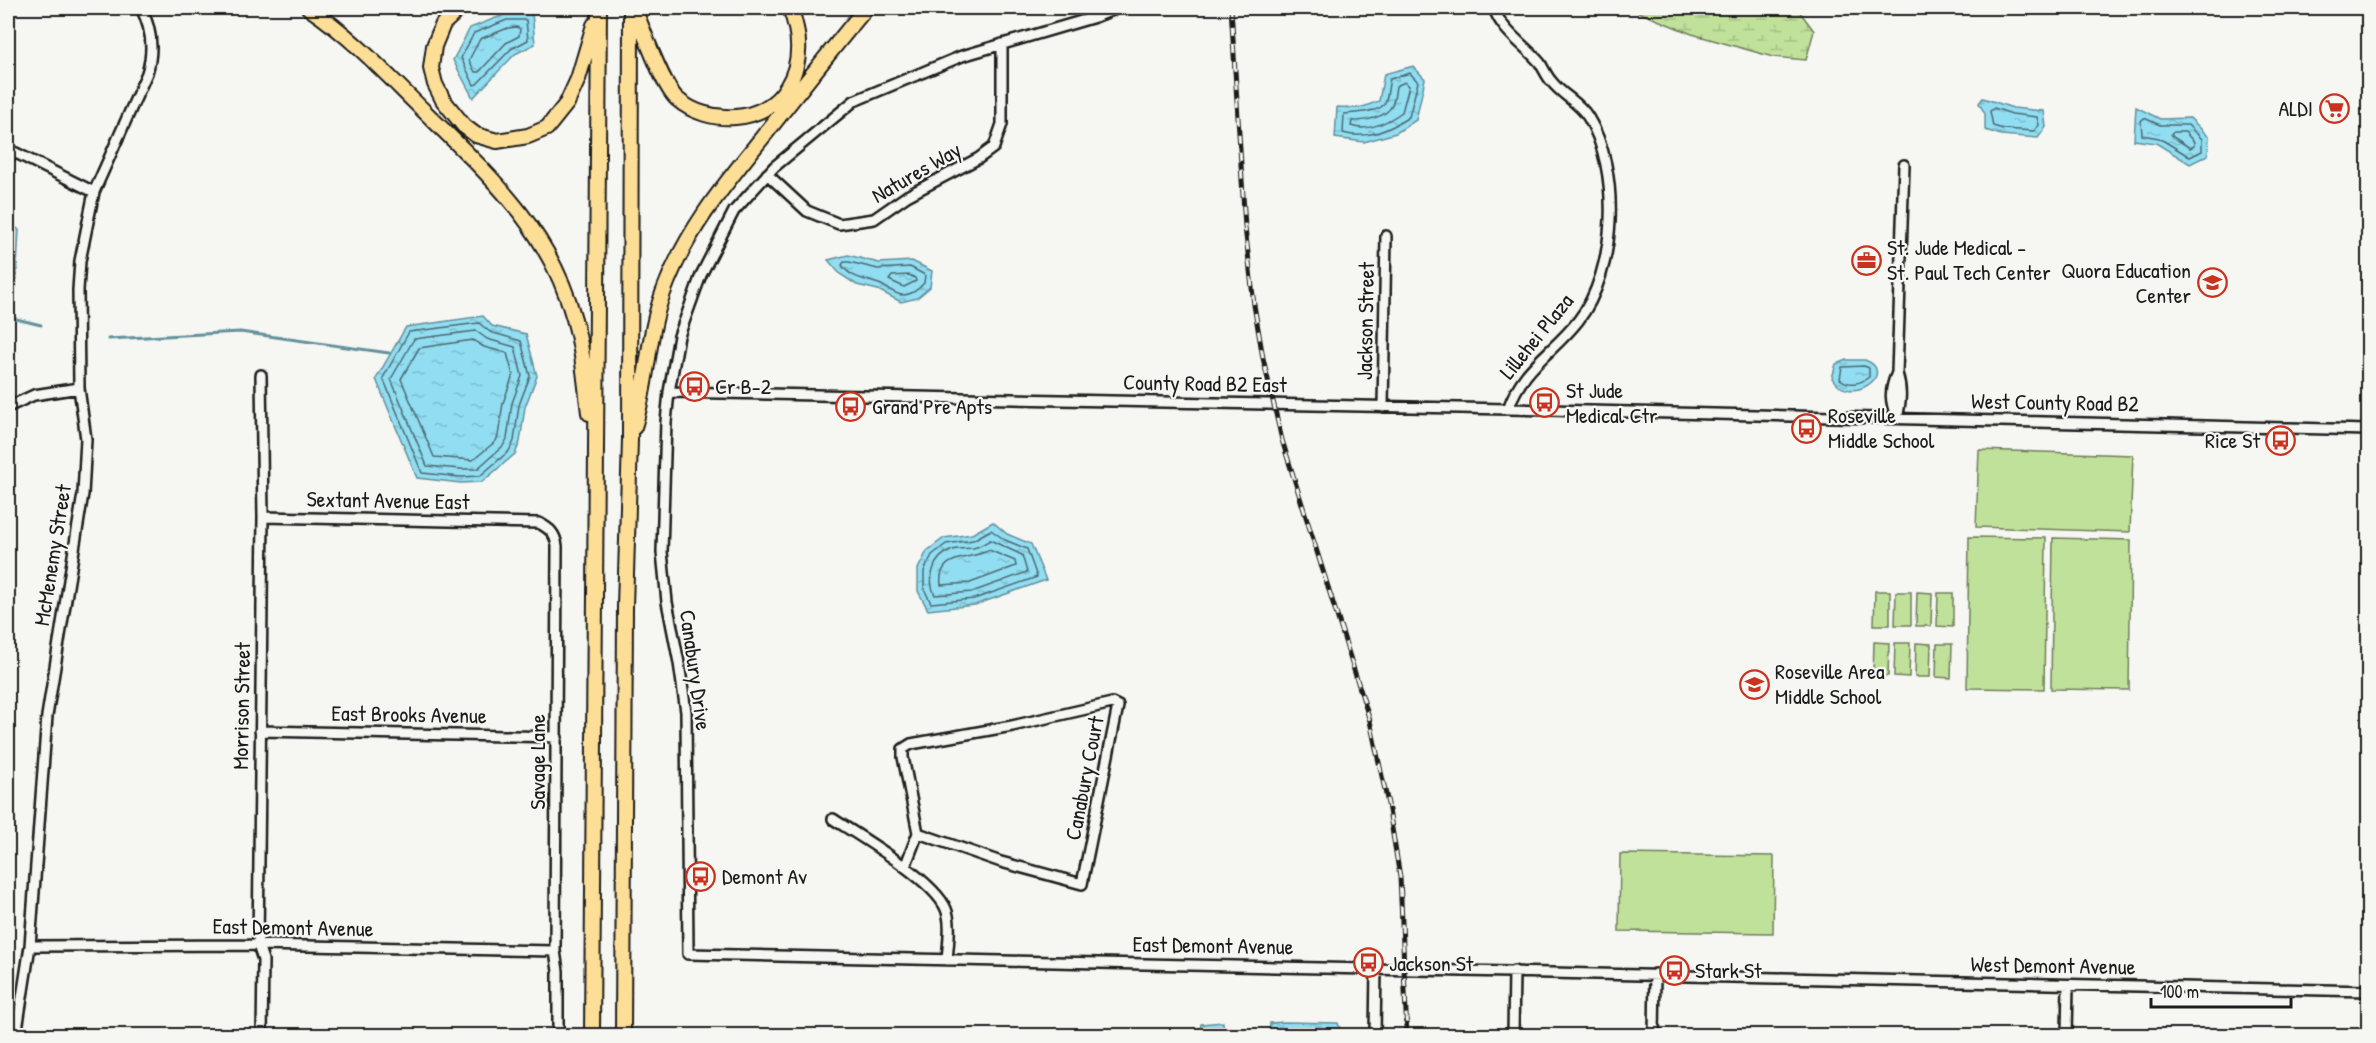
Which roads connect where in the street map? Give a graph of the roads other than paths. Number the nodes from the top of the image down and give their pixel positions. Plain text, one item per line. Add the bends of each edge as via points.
1 (141, 8) edge
2 (309, 8) edge
3 (460, 8) edge
4 (599, 8) edge
5 (633, 8) edge
6 (790, 8) edge
7 (866, 8) edge
8 (1118, 8) edge
9 (1494, 8) edge
10 (1002, 44) junction
11 (8, 149) edge
12 (1904, 165) dead end
13 (767, 174) junction
14 (94, 192) junction
15 (1386, 236) dead end
16 (261, 375) dead end
17 (80, 388) junction
18 (669, 392) junction
19 (8, 407) edge
20 (1383, 407) junction
21 (1508, 409) junction
22 (1740, 414) joint
23 (1897, 418) junction
24 (2368, 430) edge
25 (630, 440) junction
26 (596, 470) junction
27 (263, 518) junction
28 (512, 522) joint
29 (260, 731) junction
30 (557, 736) junction
31 (833, 819) dead end
32 (918, 833) junction
33 (905, 867) junction
34 (258, 945) junction
35 (30, 946) junction
36 (555, 951) junction
37 (688, 954) joint
38 (947, 960) junction
39 (1376, 968) junction
40 (1514, 971) junction
41 (1654, 974) junction
42 (1736, 976) joint
43 (2068, 985) junction
44 (2368, 992) edge
45 (16, 1035) edge
46 (261, 1035) edge
47 (558, 1035) edge
48 (592, 1035) edge
49 (623, 1035) edge
50 (1375, 1035) edge
51 (1513, 1035) edge
52 (1654, 1035) edge
53 (2067, 1035) edge

1 - 14 street, McMenemy Street via 152,46 147,73
2 - 26 highway via 360,48 492,177 540,239 565,290 576,326
3 - 4 highway via 443,24 434,46 431,68 435,84 464,126 476,135 497,141 547,129 567,103 579,79
4 - 26 highway
5 - 6 highway via 663,78 677,98 695,110 727,119 760,110 786,89 794,75 798,36
5 - 25 highway
7 - 25 highway via 711,201 686,242 656,315 642,402
8 - 10 street, Canabury Drive
9 - 21 street, Lillehei Plaza via 1552,83 1582,108 1590,120 1602,156 1612,210 1606,256 1589,303 1578,321 1524,376
10 - 13 street, Canabury Drive via 962,56 854,101
10 - 13 street, Natures Way via 1002,124 994,147 874,219 839,224 807,211
11 - 14 street
12 - 23 street via 1897,374 1901,404
13 - 18 street, Canabury Drive via 734,211 701,275 679,336
14 - 17 street, McMenemy Street via 80,270
15 - 20 street, Jackson Street
16 - 27 street, Morrison Street
17 - 19 street via 34,395
17 - 35 street, McMenemy Street via 86,439 83,494 47,716
18 - 20 street, County Road B2 East
18 - 37 street, Canabury Drive via 662,552 686,712
20 - 21 street, County Road B2 East
21 - 22 street, County Road B2 East
22 - 23 street, West County Road B2
23 - 24 street, West County Road B2
25 - 49 highway via 625,607
26 - 48 highway
27 - 28 street, Sextant Avenue East
27 - 29 street, Morrison Street
28 - 30 street, Savage Lane via 539,523 555,536
29 - 30 street, East Brooks Avenue
29 - 34 street, Morrison Street
30 - 36 street, Savage Lane
31 - 33 street
32 - 32 street, Canabury Court via 1001,862 1082,884 1118,706 1101,704 1012,726 911,744 903,749
32 - 33 street
33 - 38 street via 937,895 946,910
34 - 35 street, East Demont Avenue
34 - 36 street, East Demont Avenue
34 - 46 street, Morrison Street via 263,960
35 - 45 street, McMenemy Street
36 - 47 street, Savage Lane
37 - 38 street, East Demont Avenue
38 - 39 street, East Demont Avenue
39 - 40 street, East Demont Avenue
39 - 50 street
40 - 41 street, East Demont Avenue
40 - 51 street
41 - 42 street, East Demont Avenue
41 - 52 street
42 - 43 street, West Demont Avenue
43 - 44 street, West Demont Avenue
43 - 53 street

